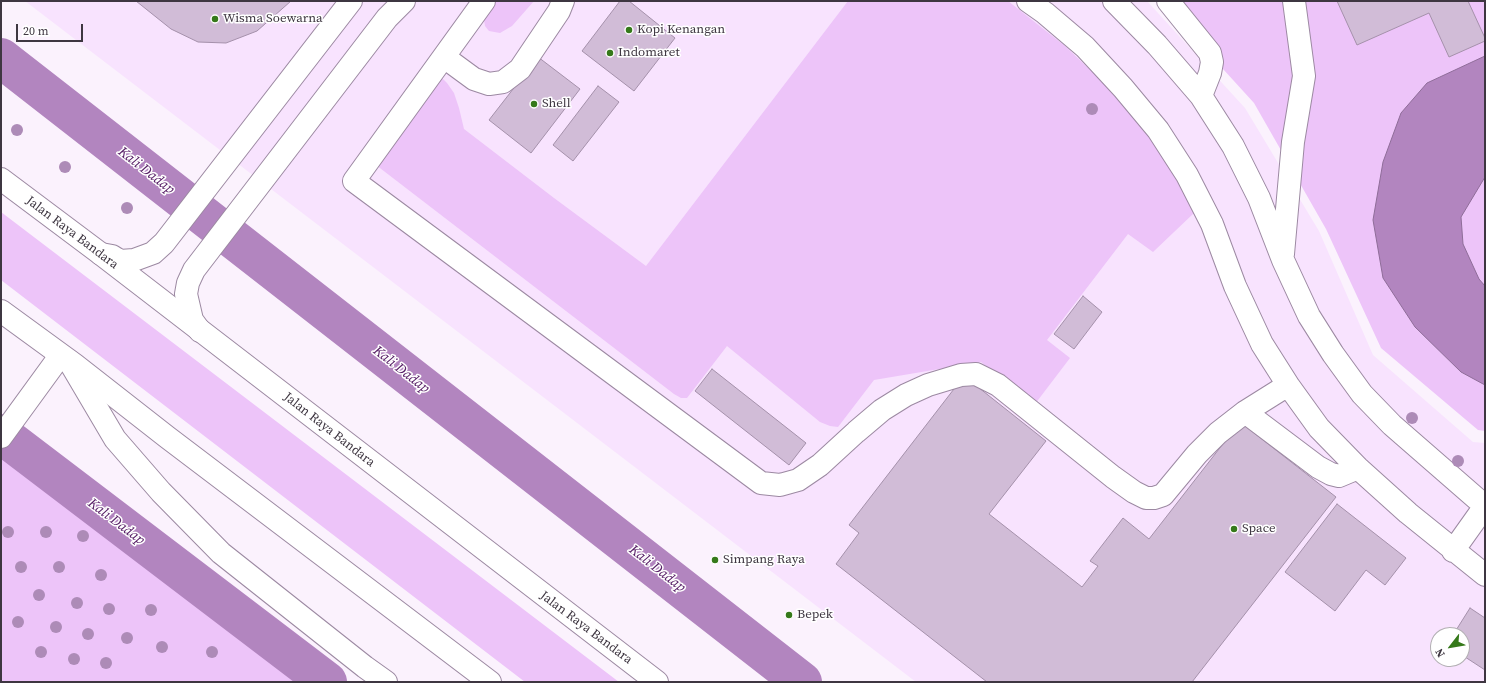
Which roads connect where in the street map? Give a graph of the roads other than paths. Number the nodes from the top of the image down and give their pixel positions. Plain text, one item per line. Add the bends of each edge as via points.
1 (351, 1) edge
2 (404, 1) edge
3 (484, 1) edge
4 (563, 1) edge
5 (1028, 1) edge
6 (1114, 1) edge
7 (1168, 1) edge
8 (1294, 1) edge
9 (444, 57) junction
10 (1201, 96) junction
11 (1, 179) edge
12 (101, 254) junction
13 (1283, 260) junction
14 (1, 310) edge
15 (200, 331) junction
16 (65, 359) junction
17 (1288, 385) junction
18 (1245, 412) junction
19 (1, 437) edge
20 (1358, 468) junction
21 (1485, 506) edge
22 (1453, 551) junction
23 (1485, 575) edge
24 (418, 627) junction
25 (386, 682) edge
26 (471, 682) edge
27 (490, 682) edge
28 (657, 682) edge

1 - 12 street via 164,243 153,253 134,260 120,260
2 - 15 street via 387,18 194,270 186,294 192,320
3 - 9 street
4 - 9 street via 520,70 503,82 489,84 474,79
5 - 17 street via 1085,47 1158,130 1187,174 1212,224 1235,286 1262,344
6 - 10 street
7 - 10 street via 1210,53 1210,73
8 - 13 street via 1304,76 1293,142
9 - 18 street via 354,181 761,483 780,485 798,480 820,466 888,406 928,385 961,375 976,374 998,385 1113,477 1146,498 1163,495 1196,454
10 - 13 street via 1233,146 1259,198
11 - 12 street, Jalan Raya Bandara
12 - 15 street, Jalan Raya Bandara
13 - 21 street via 1309,316 1362,394 1392,425
14 - 16 street
15 - 28 street, Jalan Raya Bandara
16 - 19 street via 32,395
16 - 24 street
16 - 25 street via 115,439 166,498 221,553
17 - 18 street
17 - 20 street via 1319,428
18 - 20 street via 1331,474 1339,476
20 - 22 street
21 - 22 street
22 - 23 street
24 - 26 street
24 - 27 street

